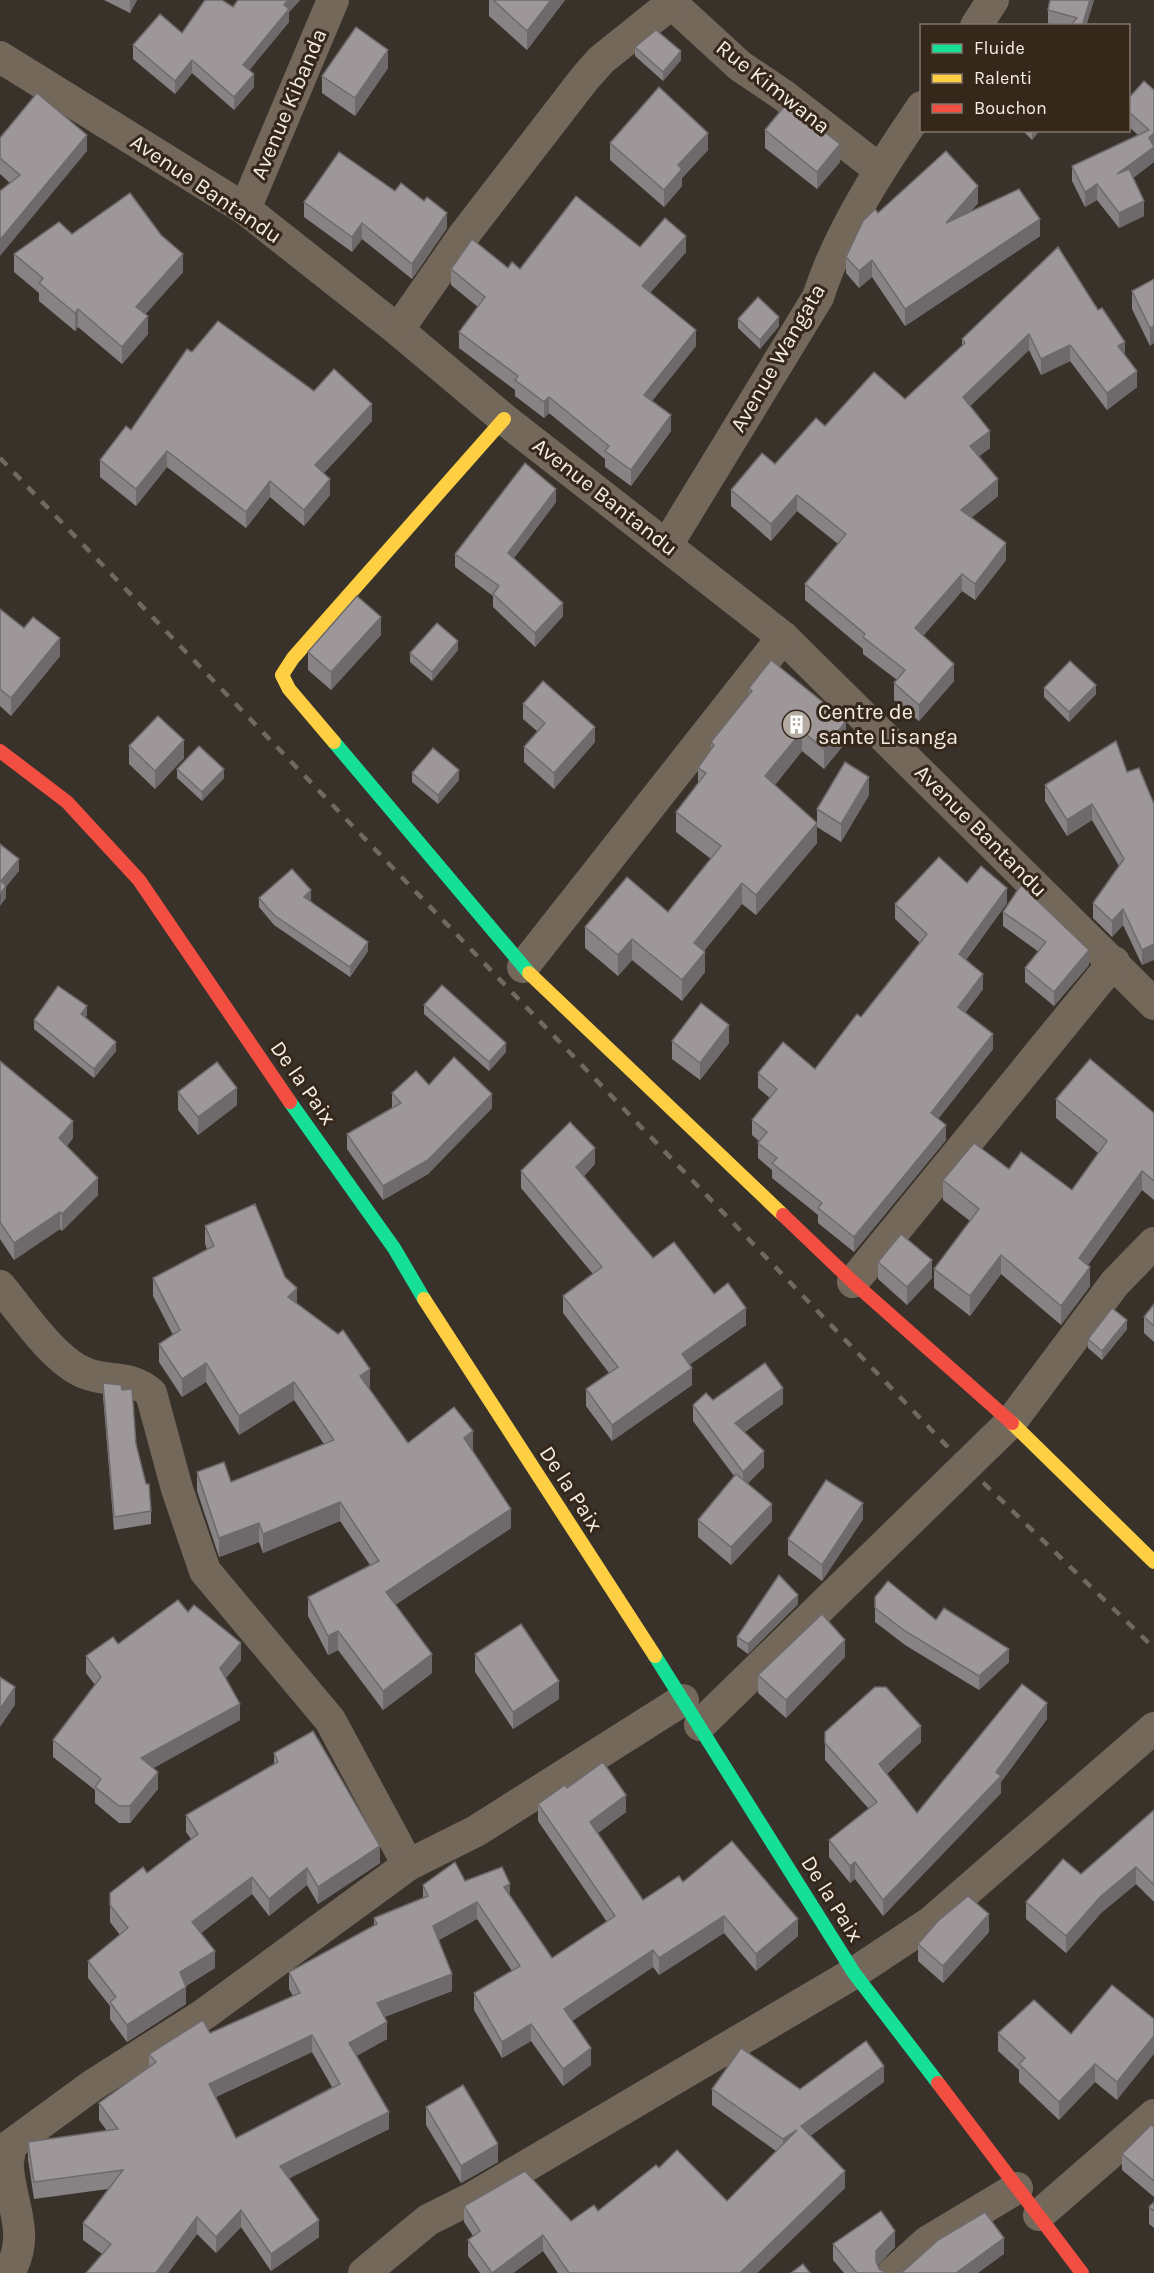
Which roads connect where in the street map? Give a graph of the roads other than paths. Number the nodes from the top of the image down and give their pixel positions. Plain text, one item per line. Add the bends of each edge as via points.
1 (333, 0) edge
2 (993, 0) edge
3 (670, 2) edge
4 (977, 24) edge
5 (0, 57) edge
6 (920, 109) edge
7 (880, 170) junction
8 (245, 209) junction
9 (398, 330) junction
10 (504, 419) junction
11 (667, 544) junction
12 (783, 637) junction
13 (0, 751) edge
14 (1114, 962) junction
15 (523, 967) junction
16 (1154, 1004) edge
17 (1154, 1243) edge
18 (853, 1282) junction
19 (0, 1286) edge
20 (1011, 1422) junction
21 (1154, 1562) edge
22 (683, 1700) junction
23 (700, 1725) junction
24 (1154, 1728) edge
25 (408, 1865) junction
26 (854, 1973) junction
27 (1154, 2115) edge
28 (1017, 2188) junction
29 (1039, 2216) junction
30 (9, 2273) edge
31 (364, 2273) edge
32 (893, 2273) edge
33 (1082, 2273) edge

1 - 8 street, Avenue Kibanda
2 - 4 street
3 - 7 street, Rue Kimwana via 740,66
3 - 9 street via 585,78 464,235
5 - 8 street, Avenue Bantandu
6 - 7 street, Avenue Wangata
7 - 11 street, Avenue Wangata via 826,272 818,297
8 - 9 street, Avenue Bantandu
9 - 10 street, Avenue Bantandu
10 - 11 street, Avenue Bantandu
10 - 15 street via 282,675 289,689
11 - 12 street, Avenue Bantandu
12 - 14 street, Avenue Bantandu
12 - 15 street
13 - 22 street, De la Paix via 68,802 139,880 234,1023 394,1248
14 - 16 street, Avenue Bantandu
14 - 18 street
15 - 18 street
17 - 20 street via 1115,1283
18 - 20 street
19 - 25 street via 65,1362 85,1374 139,1382 151,1393 205,1571 330,1720
20 - 21 street
20 - 23 street
22 - 23 street, De la Paix
22 - 25 street via 476,1831
23 - 26 street, De la Paix
24 - 26 street via 931,1922
25 - 30 street via 203,2015 93,2085 11,2145 8,2166 19,2221 18,2257
26 - 28 street, De la Paix
26 - 31 street via 472,2198 428,2220
27 - 29 street
28 - 29 street, De la Paix
28 - 32 street via 927,2242
29 - 33 street, De la Paix

